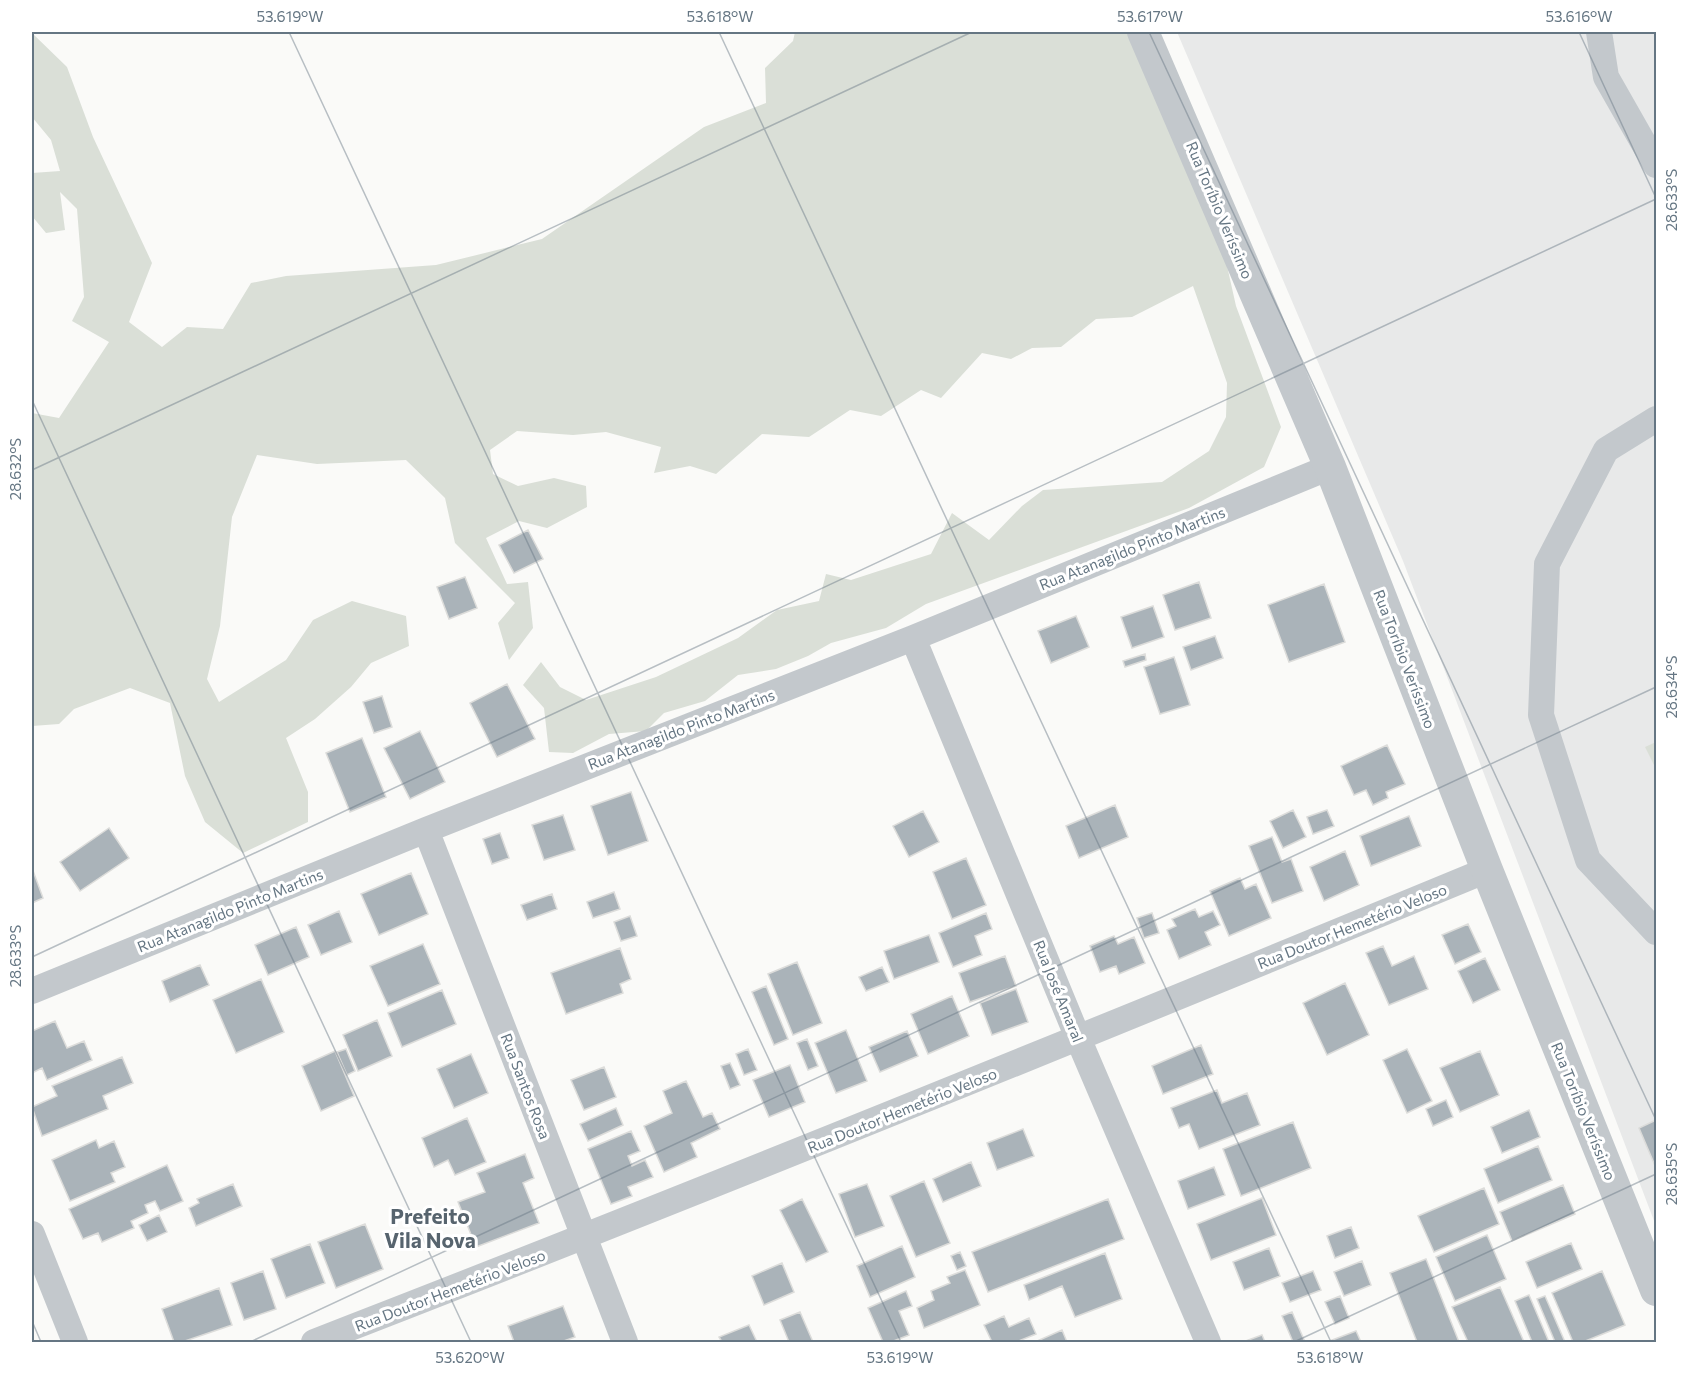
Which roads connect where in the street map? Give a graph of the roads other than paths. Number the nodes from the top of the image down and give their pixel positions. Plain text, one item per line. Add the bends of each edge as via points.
1 (1143, 32) edge
2 (1599, 32) edge
3 (1656, 165) edge
4 (1656, 419) edge
5 (1330, 467) junction
6 (914, 638) junction
7 (426, 830) junction
8 (1487, 870) junction
9 (1656, 932) edge
10 (32, 991) edge
11 (1078, 1038) junction
12 (32, 1234) edge
13 (585, 1238) junction
14 (1656, 1290) edge
15 (75, 1342) edge
16 (314, 1342) edge
17 (626, 1342) edge
18 (1208, 1342) edge

1 - 5 street, Rua Toríbio Veríssimo
2 - 3 street via 1606,76
4 - 9 street via 1606,450 1547,564 1541,715 1588,860
5 - 6 street, Rua Atanagildo Pinto Martins
5 - 8 street, Rua Toríbio Veríssimo
6 - 7 street, Rua Atanagildo Pinto Martins
6 - 11 street, Rua José Amaral
7 - 10 street, Rua Atanagildo Pinto Martins
7 - 13 street, Rua Santos Rosa
8 - 11 street, Rua Doutor Hemetério Veloso
8 - 14 street, Rua Toríbio Veríssimo
11 - 13 street, Rua Doutor Hemetério Veloso
11 - 18 street, Rua José Amaral
12 - 15 street
13 - 16 street, Rua Doutor Hemetério Veloso
13 - 17 street, Rua Santos Rosa

